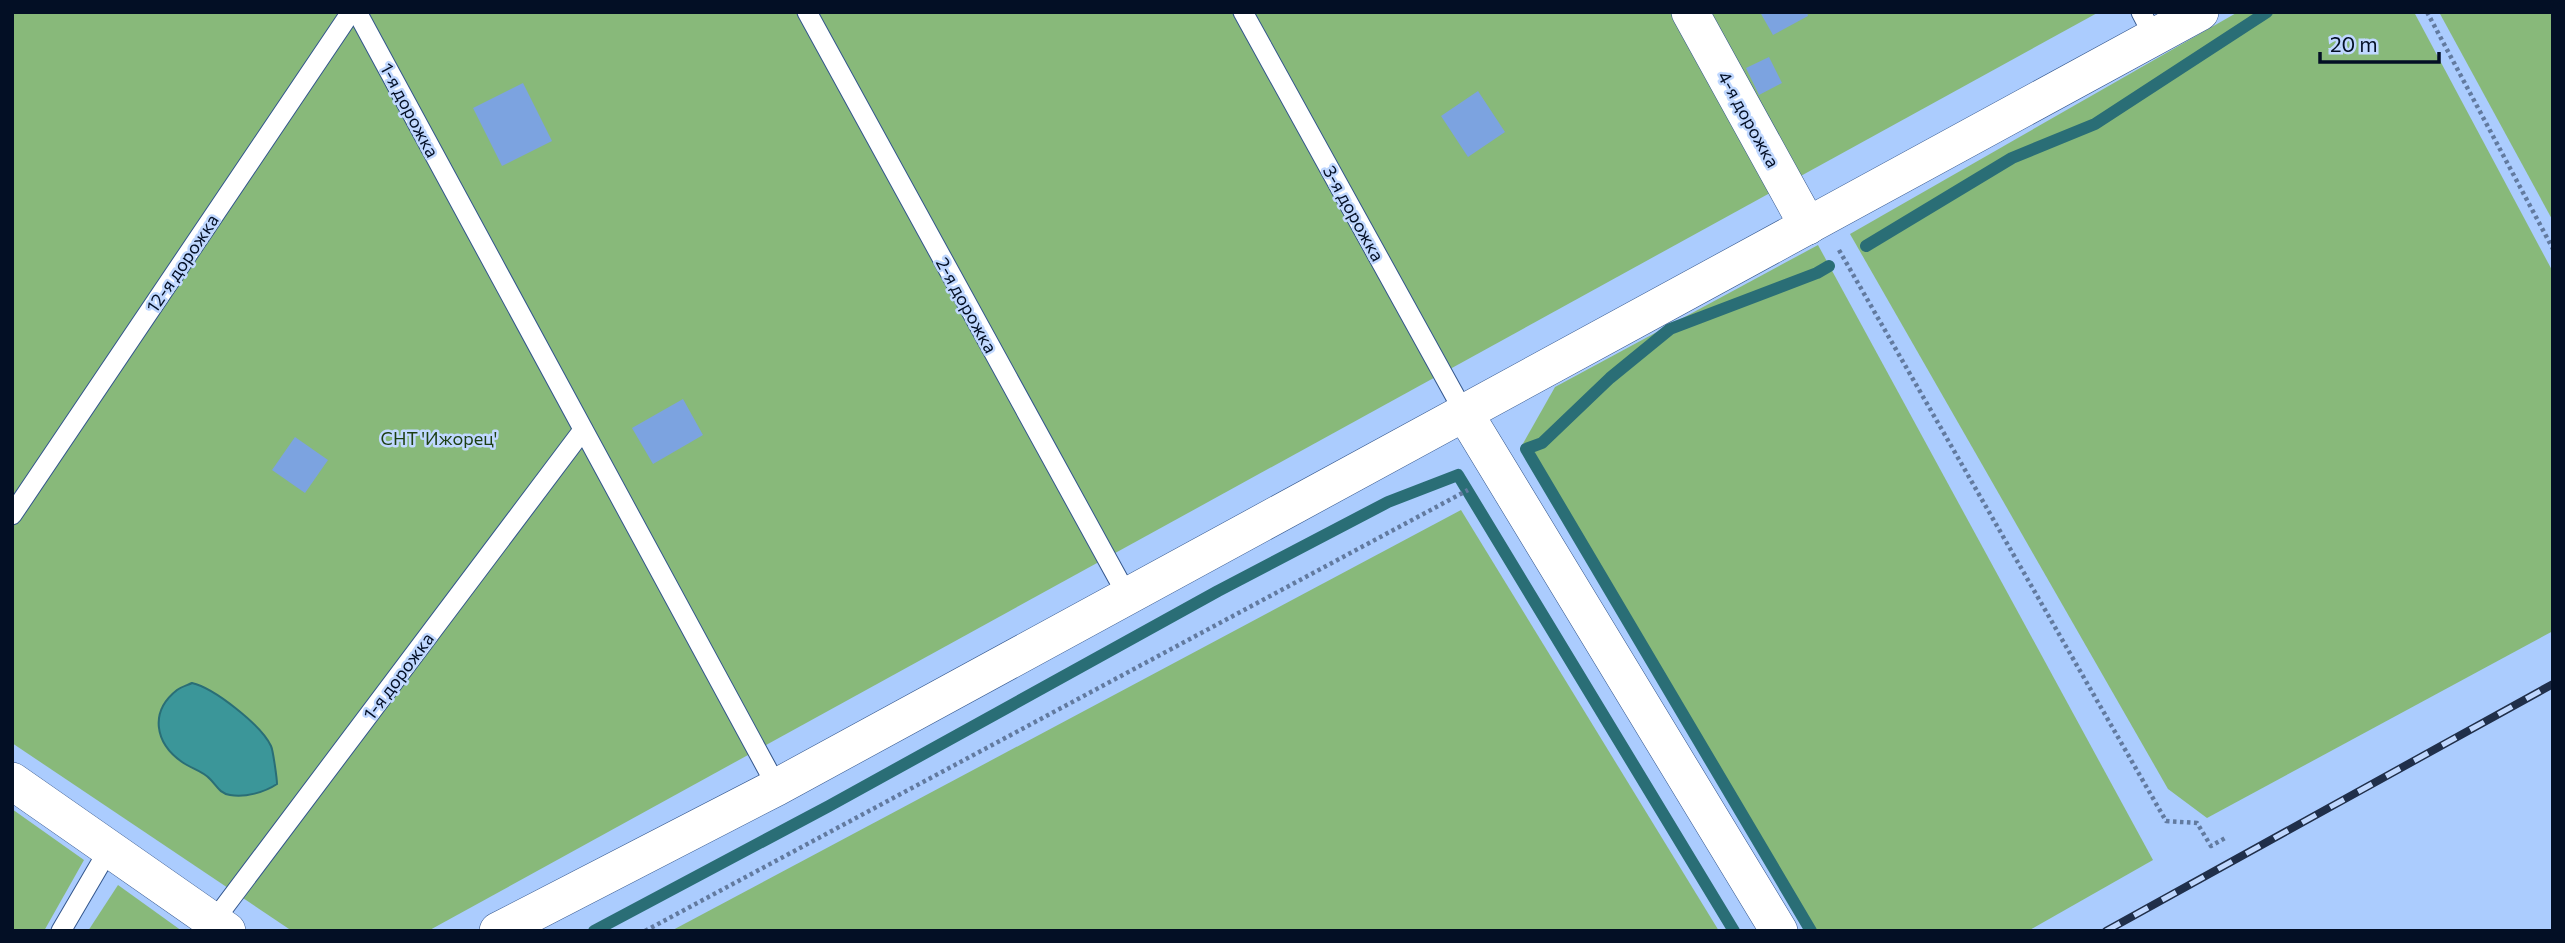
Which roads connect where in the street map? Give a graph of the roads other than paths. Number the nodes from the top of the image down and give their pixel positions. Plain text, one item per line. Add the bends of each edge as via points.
1 (352, 12) edge
2 (357, 12) edge
3 (807, 12) edge
4 (1243, 12) edge
5 (1690, 12) edge
6 (2200, 12) edge
7 (2148, 25) edge
8 (1808, 226) junction
9 (1465, 414) junction
10 (583, 430) junction
11 (12, 514) edge
12 (1128, 597) junction
13 (12, 781) edge
14 (777, 787) junction
15 (109, 849) junction
16 (220, 926) edge
17 (61, 931) edge
18 (498, 931) edge
19 (1779, 931) edge

1 - 11 lane, 12-я дорожка
2 - 10 lane, 1-я дорожка
3 - 12 lane, 2-я дорожка
4 - 9 lane, 3-я дорожка
5 - 8 street, 4-я дорожка
6 - 7 street
7 - 8 street
8 - 9 street
9 - 12 street
9 - 19 street
10 - 14 lane, 1-я дорожка
10 - 16 lane, 1-я дорожка
12 - 14 street
13 - 15 street
14 - 18 street
15 - 16 street
15 - 17 lane

